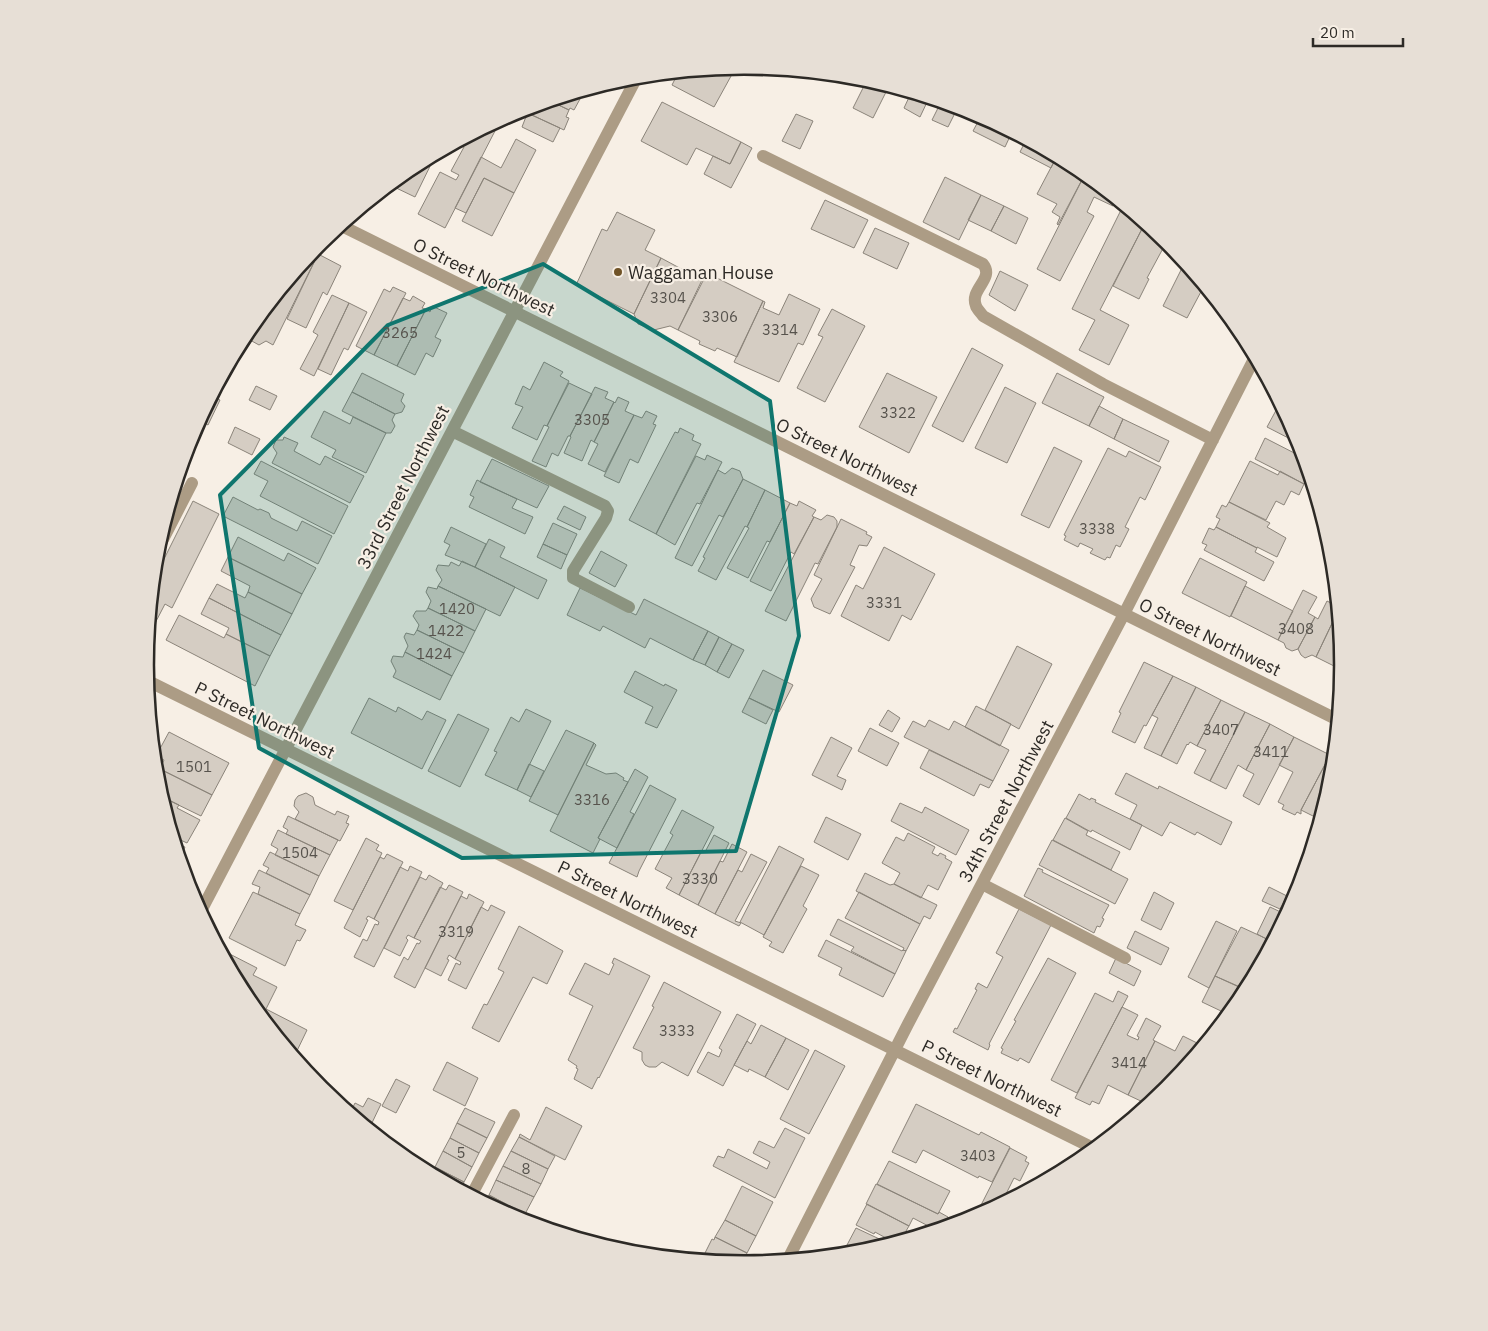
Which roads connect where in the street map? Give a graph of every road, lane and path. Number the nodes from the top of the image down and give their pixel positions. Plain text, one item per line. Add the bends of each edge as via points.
1 (631, 86) edge
2 (763, 156) dead end
3 (347, 229) edge
4 (513, 311) junction
5 (1251, 364) edge
6 (452, 431) junction
7 (1213, 440) junction
8 (192, 484) dead end
9 (171, 523) edge
10 (629, 607) dead end
11 (1124, 614) junction
12 (154, 684) edge
13 (1332, 717) edge
14 (286, 749) junction
15 (982, 884) junction
16 (204, 905) edge
17 (1125, 958) dead end
18 (895, 1050) junction
19 (514, 1115) dead end
20 (1087, 1145) edge
21 (474, 1190) edge
22 (789, 1254) edge

1 - 4 street, 33rd Street Northwest
2 - 7 street via 983,264 987,274 975,295 976,306 983,316 1103,384
3 - 4 street, O Street Northwest
4 - 6 street, 33rd Street Northwest
4 - 11 street, O Street Northwest
5 - 7 street, 34th Street Northwest
6 - 10 street via 605,506 608,511 606,518 573,578
6 - 14 street, 33rd Street Northwest
7 - 11 street, 34th Street Northwest
8 - 9 street
11 - 13 street, O Street Northwest
11 - 15 street, 34th Street Northwest
12 - 14 street, P Street Northwest
14 - 16 street, 33rd Street Northwest
14 - 18 street, P Street Northwest
15 - 17 street
15 - 18 street, 34th Street Northwest
18 - 20 street, P Street Northwest
18 - 22 street, 34th Street Northwest
19 - 21 street

